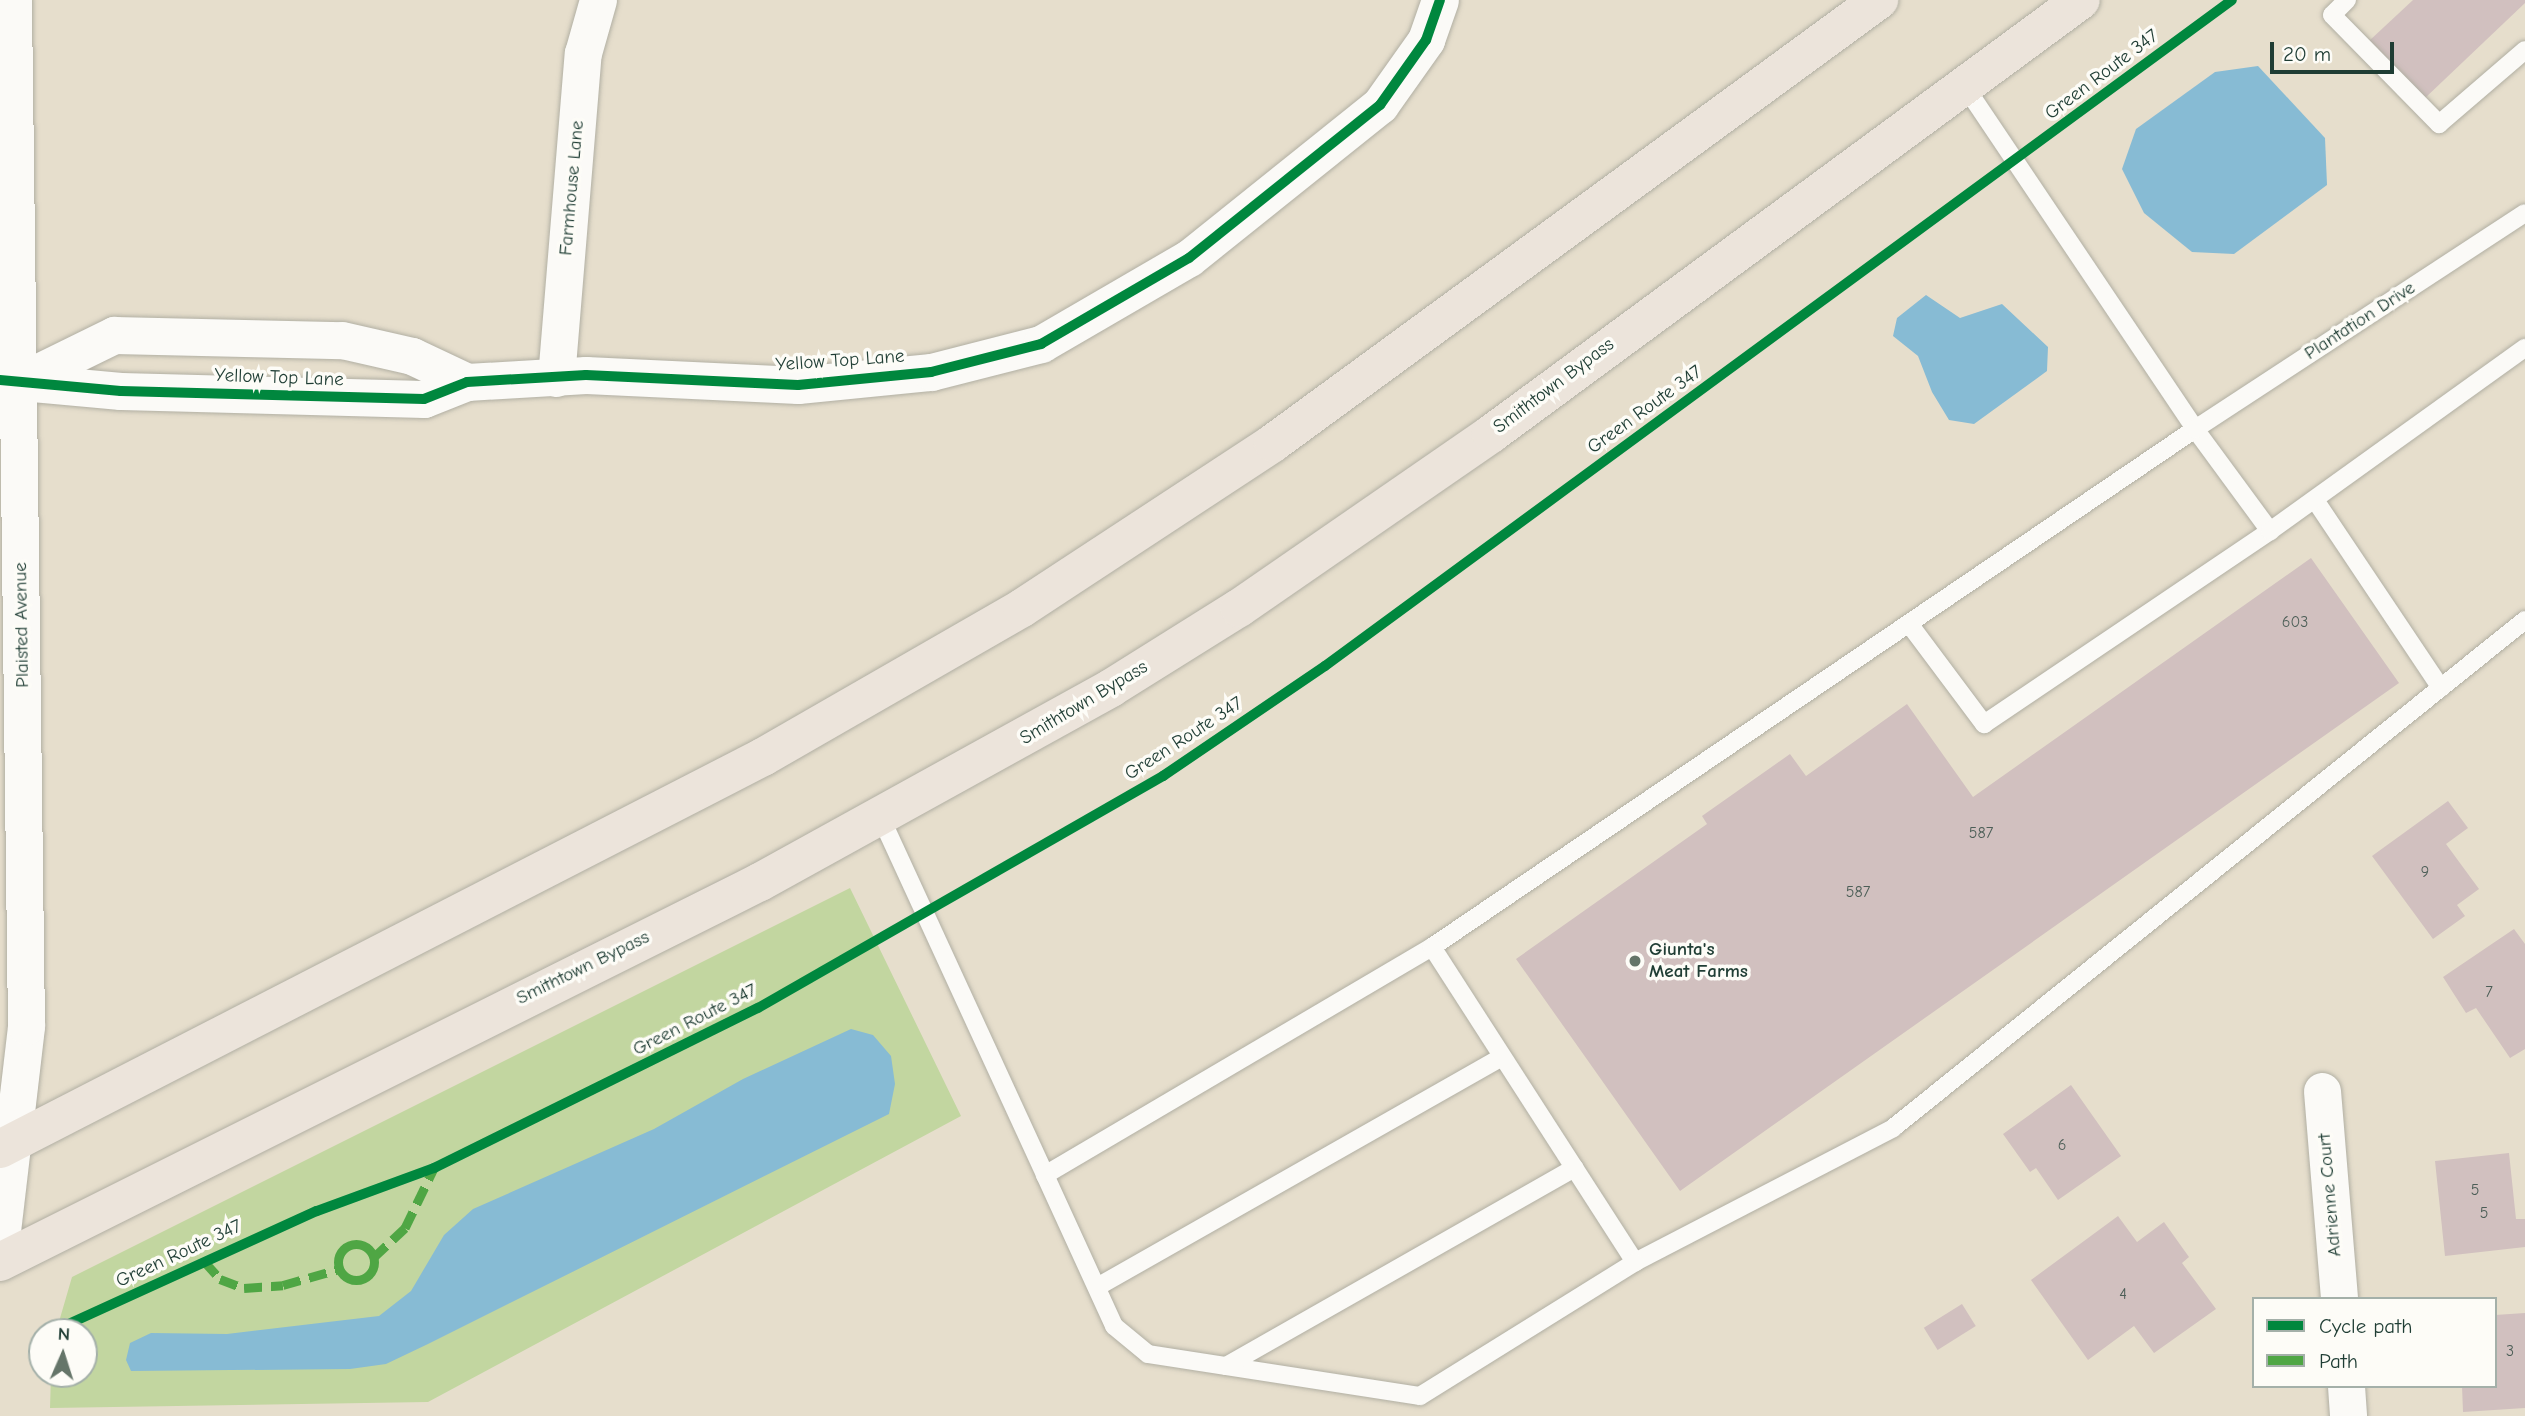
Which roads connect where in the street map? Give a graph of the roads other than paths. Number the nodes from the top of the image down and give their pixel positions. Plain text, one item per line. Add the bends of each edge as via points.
1 (13, 0) edge
2 (598, 0) edge
3 (1440, 0) edge
4 (1879, 0) edge
5 (2081, 0) edge
6 (2347, 0) edge
7 (2525, 50) edge
8 (1964, 85) junction
9 (2525, 213) edge
10 (208, 337) junction
11 (2525, 348) edge
12 (556, 378) junction
13 (10, 381) edge
14 (467, 382) junction
15 (206, 393) junction
16 (2195, 429) junction
17 (2315, 500) junction
18 (2270, 531) junction
19 (2525, 620) edge
20 (1910, 625) junction
21 (2441, 688) junction
22 (881, 818) junction
23 (1432, 947) junction
24 (1500, 1058) junction
25 (2322, 1091) dead end
26 (6, 1146) edge
27 (1575, 1168) junction
28 (1045, 1175) junction
29 (0, 1248) edge
30 (0, 1262) edge
31 (1635, 1262) junction
32 (1097, 1287) junction
33 (2339, 1297) edge
34 (1226, 1366) junction
35 (2346, 1388) edge
36 (2348, 1416) edge

1 - 13 street, Plaisted Avenue
2 - 12 street, Farmhouse Lane via 583,53
3 - 12 street, Yellow Top Lane via 1426,40 1380,106 1189,258 1041,344 931,372 798,385
4 - 26 highway via 1273,443 1022,608 752,763
5 - 8 highway, Smithtown Bypass
6 - 7 lane via 2332,15 2440,124
8 - 16 lane
8 - 22 highway, Smithtown Bypass via 1491,434 1239,608 1111,688
9 - 16 lane, Plantation Drive
10 - 13 street, Yellow Top Lane via 114,335
10 - 14 street, Yellow Top Lane via 342,340 412,356
10 - 15 street, Yellow Top Lane
11 - 17 lane
12 - 14 street, Yellow Top Lane
13 - 15 street, Yellow Top Lane
13 - 26 street, Plaisted Avenue via 26,1026
14 - 15 street, Yellow Top Lane via 424,399
16 - 18 lane
16 - 20 lane, Plantation Drive
17 - 18 lane
17 - 21 lane
18 - 20 lane via 1984,724
19 - 21 lane
20 - 23 lane, Plantation Drive
21 - 31 lane via 1894,1129
22 - 28 lane
22 - 30 highway, Smithtown Bypass
23 - 24 lane
23 - 28 lane, Plantation Drive
24 - 27 lane
24 - 32 lane
25 - 33 street, Adrienne Court
26 - 29 street, Plaisted Avenue
27 - 31 lane
27 - 34 lane
28 - 32 lane
31 - 34 lane via 1420,1396
32 - 34 lane via 1114,1326 1148,1354
35 - 36 street

